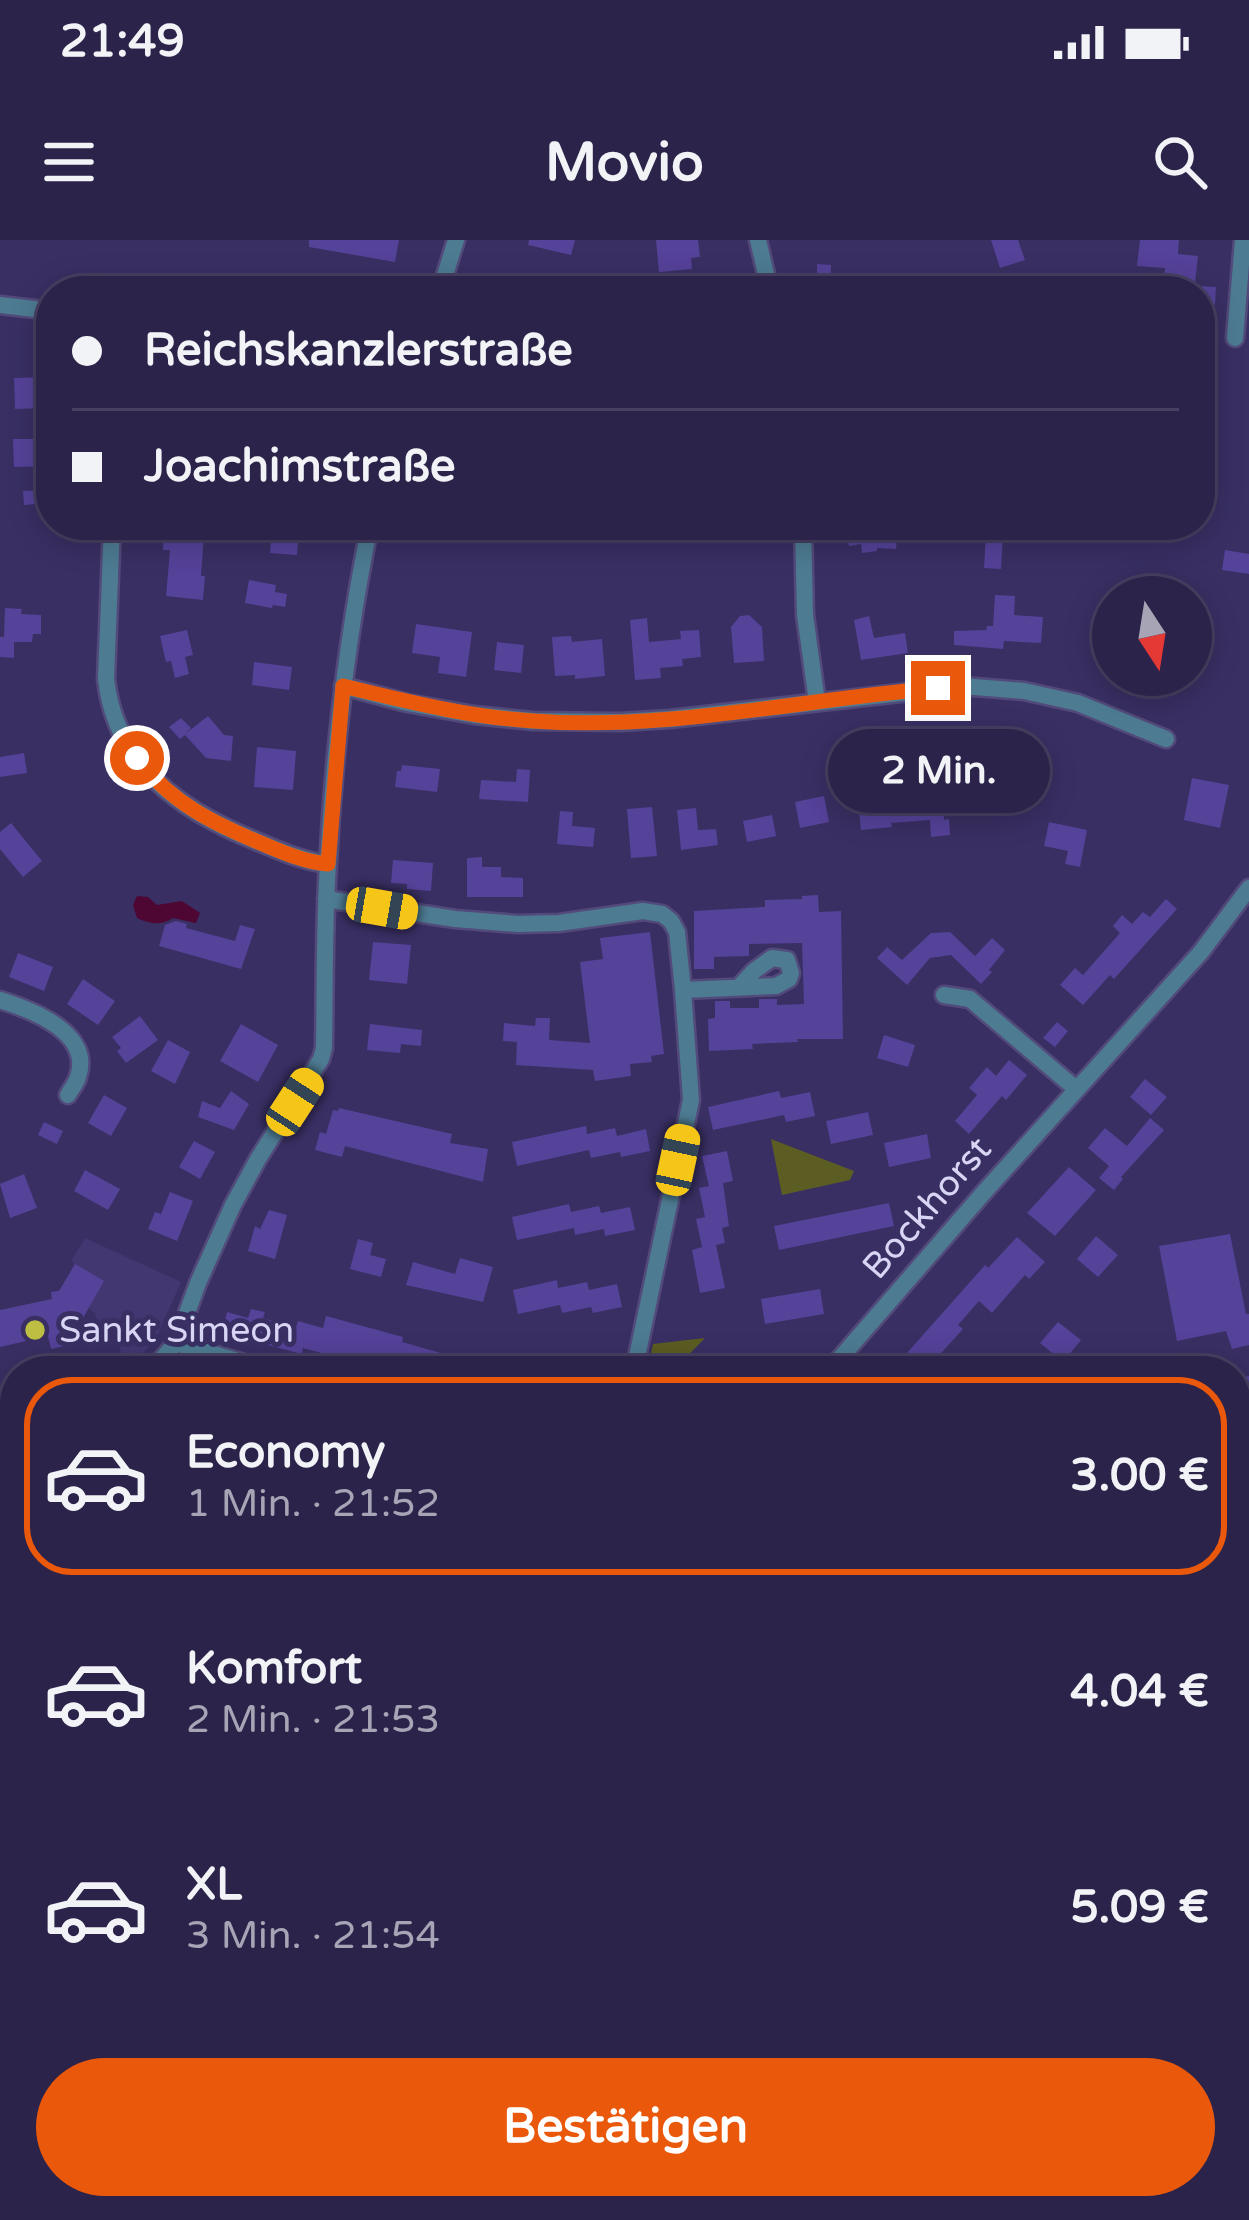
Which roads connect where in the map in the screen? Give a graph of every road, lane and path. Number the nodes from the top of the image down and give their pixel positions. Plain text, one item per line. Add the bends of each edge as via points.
1 (456, 240) edge
2 (758, 240) edge
3 (1243, 240) edge
4 (445, 276) edge
5 (766, 276) edge
6 (0, 305) edge
7 (36, 309) edge
8 (1235, 338) dead end
9 (111, 540) edge
10 (367, 540) edge
11 (803, 540) edge
12 (343, 686) junction
13 (817, 702) junction
14 (1166, 739) dead end
15 (328, 864) junction
16 (1249, 888) edge
17 (326, 899) junction
18 (740, 986) dead end
19 (683, 990) junction
20 (944, 995) dead end
21 (0, 1000) edge
22 (1076, 1090) junction
23 (68, 1095) dead end
24 (176, 1343) junction
25 (164, 1356) edge
26 (221, 1356) edge
27 (637, 1356) edge
28 (842, 1356) edge
29 (26, 2220) edge
30 (80, 2220) edge

1 - 4 street
2 - 5 street
3 - 8 street
6 - 7 street
9 - 15 street via 106,679 126,741 159,785 201,817
10 - 12 street
11 - 13 street
12 - 13 street via 533,721 670,719
12 - 15 street
13 - 14 street via 962,686 1024,691
15 - 17 street
16 - 22 street, Bockhorst
17 - 19 street via 518,924 662,914 677,932
17 - 24 street via 321,1059 233,1205
18 - 19 street
19 - 27 street via 691,1100
20 - 22 street via 970,999
21 - 23 street via 47,1018 75,1045 78,1076
22 - 28 street, Bockhorst
24 - 25 street
24 - 26 street
29 - 30 street

